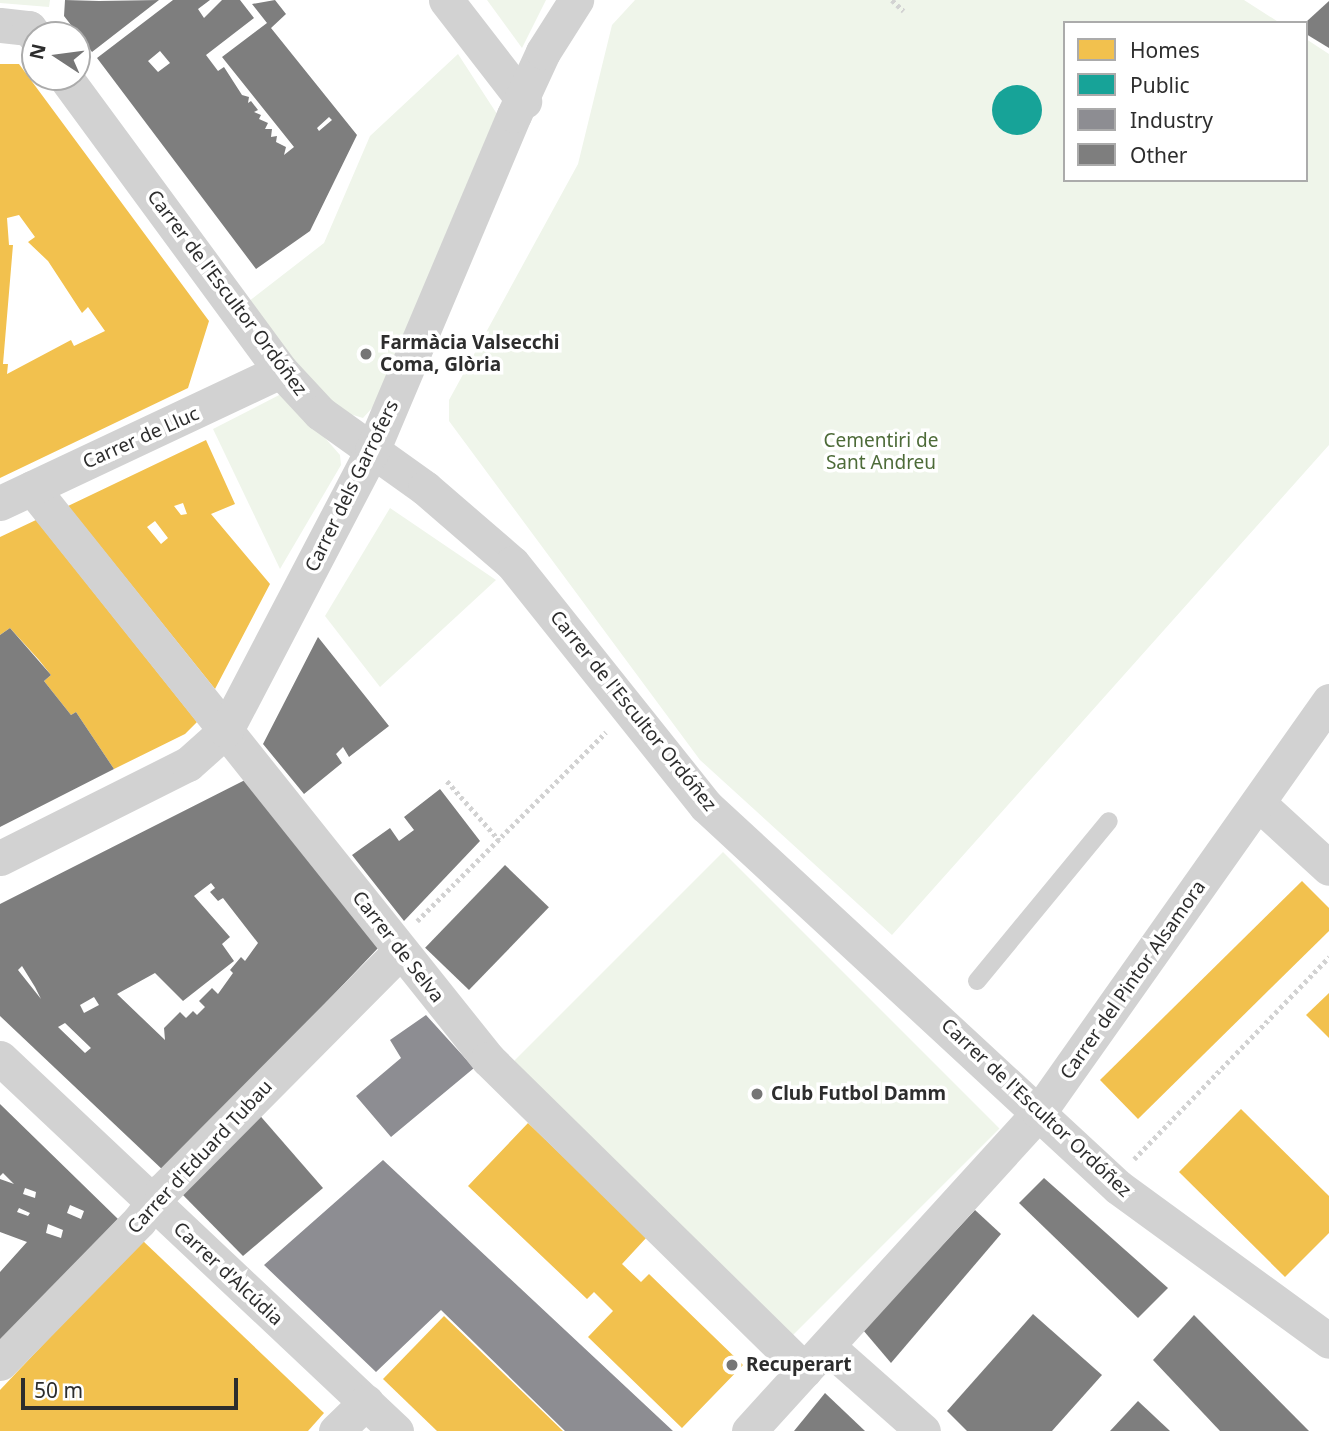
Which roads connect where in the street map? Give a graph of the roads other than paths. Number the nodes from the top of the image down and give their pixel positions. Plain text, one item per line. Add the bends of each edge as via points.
1 (446, 0) edge
2 (576, 0) edge
3 (0, 25) edge
4 (21, 27) edge
5 (75, 91) edge
6 (524, 101) junction
7 (281, 370) junction
8 (372, 451) junction
9 (32, 488) junction
10 (0, 503) edge
11 (1329, 701) edge
12 (226, 730) junction
13 (1258, 803) junction
14 (1109, 821) dead end
15 (0, 858) edge
16 (1329, 868) edge
17 (407, 938) junction
18 (978, 981) dead end
19 (0, 1058) edge
20 (1039, 1112) junction
21 (153, 1202) junction
22 (1329, 1340) edge
23 (816, 1358) junction
24 (0, 1363) edge
25 (366, 1402) junction
26 (335, 1431) edge
27 (396, 1431) edge
28 (750, 1431) edge
29 (923, 1431) edge

1 - 6 street
2 - 6 street, Carrer dels Garrofers via 543,52
3 - 4 street
5 - 7 street, Carrer de l'Escultor Ordóñez
6 - 8 street, Carrer dels Garrofers via 450,261
7 - 8 street, Carrer de l'Escultor Ordóñez via 320,413
7 - 9 street, Carrer de Lluc
8 - 12 street, Carrer dels Garrofers
8 - 20 street, Carrer de l'Escultor Ordóñez via 425,488 512,563 706,806
9 - 10 street, Carrer de Lluc
9 - 12 street, Carrer de Selva
11 - 13 street, Carrer del Pintor Alsamora
12 - 15 street, Carrer dels Garrofers via 188,764
12 - 17 street, Carrer de Selva
13 - 16 street
13 - 20 street, Carrer del Pintor Alsamora
14 - 18 lane
17 - 21 street, Carrer d'Eduard Tubau
17 - 23 street, Carrer de Selva via 488,1059
19 - 21 street, Carrer d'Alcúdia
20 - 22 street, Carrer de l'Escultor Ordóñez via 1118,1187
20 - 23 street, Carrer del Pintor Alsamora
21 - 24 street, Carrer d'Eduard Tubau
21 - 25 street, Carrer d'Alcúdia
23 - 28 street, Carrer del Pintor Alsamora
23 - 29 street, Carrer de Selva
25 - 26 street
25 - 27 street, Carrer d'Alcúdia

